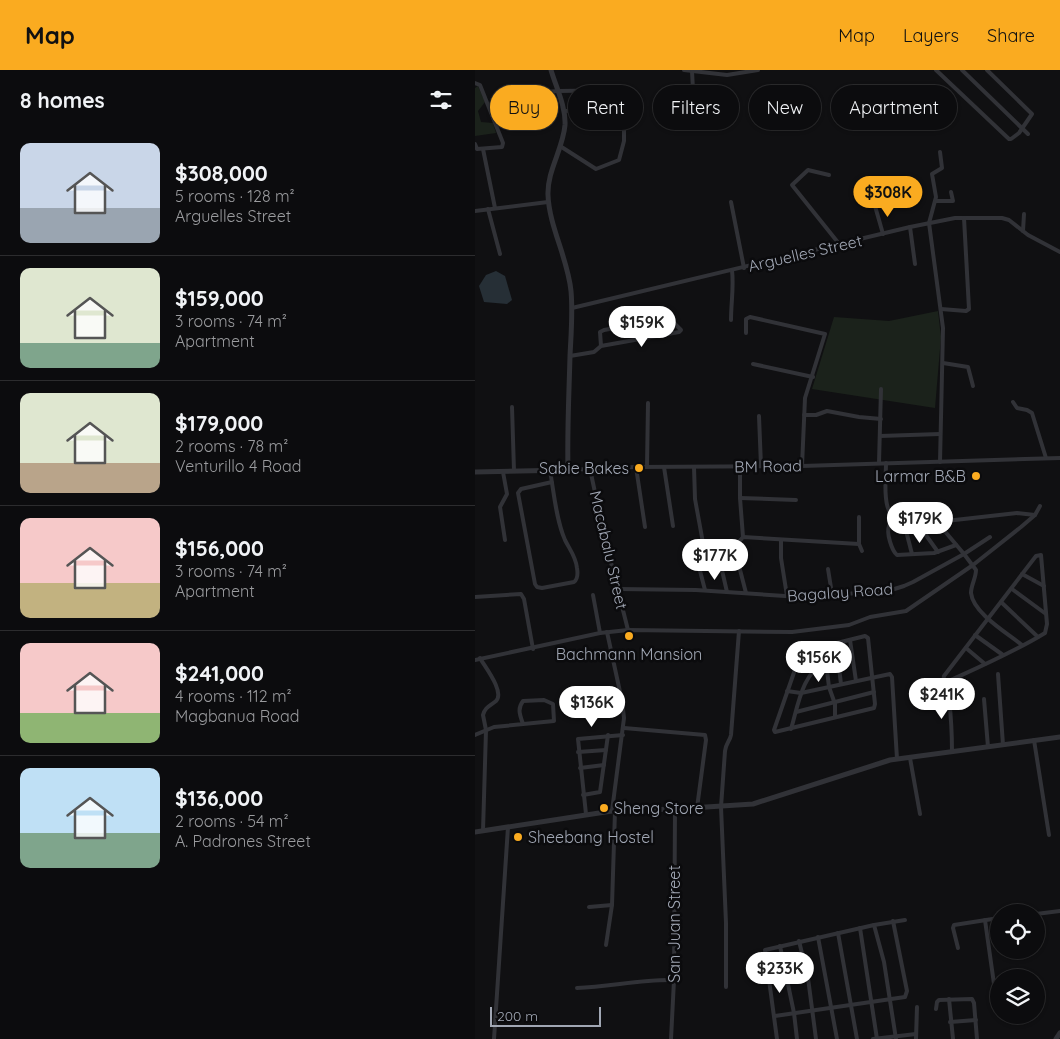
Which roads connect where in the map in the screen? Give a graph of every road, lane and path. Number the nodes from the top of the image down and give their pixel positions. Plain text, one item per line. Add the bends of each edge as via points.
1 (551, 70) edge
2 (684, 70) edge
3 (757, 70) edge
4 (936, 70) edge
5 (945, 70) edge
6 (962, 70) edge
7 (987, 70) edge
8 (692, 71) junction
9 (941, 74) junction
10 (475, 83) edge
11 (556, 85) edge
12 (693, 85) edge
13 (558, 91) joint
14 (568, 91) edge
15 (564, 111) junction
16 (1021, 128) junction
17 (1028, 134) dead end
18 (475, 144) edge
19 (560, 146) junction
20 (483, 148) junction
21 (940, 152) dead end
22 (829, 175) dead end
23 (951, 192) dead end
24 (935, 201) junction
25 (548, 202) junction
26 (731, 202) dead end
27 (875, 206) dead end
28 (495, 208) junction
29 (488, 209) junction
30 (475, 211) edge
31 (1023, 214) dead end
32 (964, 218) junction
33 (929, 223) junction
34 (910, 227) junction
35 (1023, 231) junction
36 (883, 234) junction
37 (840, 245) junction
38 (1060, 252) edge
39 (500, 254) dead end
40 (915, 264) dead end
41 (744, 268) junction
42 (732, 270) junction
43 (572, 308) junction
44 (941, 309) junction
45 (731, 320) dead end
46 (745, 333) dead end
47 (601, 346) junction
48 (570, 356) junction
49 (943, 363) junction
50 (753, 364) dead end
51 (813, 377) junction
52 (973, 386) dead end
53 (881, 389) dead end
54 (1013, 402) dead end
55 (648, 403) dead end
56 (512, 407) dead end
57 (804, 415) junction
58 (759, 416) dead end
59 (881, 419) junction
60 (940, 434) junction
61 (881, 436) junction
62 (1046, 458) junction
63 (1060, 458) edge
64 (940, 462) junction
65 (879, 463) junction
66 (886, 463) junction
67 (741, 466) junction
68 (761, 466) junction
69 (802, 466) junction
70 (636, 467) junction
71 (647, 467) junction
72 (664, 467) junction
73 (694, 467) junction
74 (590, 469) junction
75 (550, 470) junction
76 (568, 470) junction
77 (514, 471) junction
78 (475, 472) edge
79 (503, 472) junction
80 (552, 482) junction
81 (740, 498) junction
82 (795, 500) dead end
83 (1040, 506) dead end
84 (1035, 515) junction
85 (859, 517) dead end
86 (895, 519) junction
87 (937, 522) junction
88 (904, 524) junction
89 (917, 524) junction
90 (673, 526) dead end
91 (645, 527) dead end
92 (743, 537) junction
93 (991, 537) dead end
94 (505, 540) dead end
95 (781, 540) junction
96 (859, 544) junction
97 (956, 545) junction
98 (862, 551) dead end
99 (938, 552) junction
100 (912, 554) junction
101 (964, 554) junction
102 (738, 562) dead end
103 (973, 565) junction
104 (721, 566) dead end
105 (699, 568) dead end
106 (828, 568) dead end
107 (1022, 574) junction
108 (1044, 586) junction
109 (1012, 589) junction
110 (618, 590) junction
111 (705, 590) junction
112 (727, 592) junction
113 (746, 593) junction
114 (832, 594) junction
115 (593, 595) dead end
116 (787, 596) junction
117 (475, 597) edge
118 (1001, 602) junction
119 (1046, 614) junction
120 (988, 618) junction
121 (628, 630) junction
122 (739, 631) junction
123 (607, 632) junction
124 (600, 633) junction
125 (975, 635) junction
126 (1038, 637) junction
127 (850, 640) junction
128 (836, 643) junction
129 (1022, 645) junction
130 (824, 646) junction
131 (533, 648) junction
132 (966, 648) junction
133 (1003, 654) junction
134 (480, 658) junction
135 (475, 660) edge
136 (825, 661) junction
137 (985, 664) junction
138 (998, 674) dead end
139 (873, 677) junction
140 (855, 681) junction
141 (943, 683) junction
142 (841, 684) junction
143 (829, 687) junction
144 (787, 691) junction
145 (874, 692) junction
146 (801, 694) junction
147 (921, 694) dead end
148 (984, 698) dead end
149 (835, 704) junction
150 (796, 712) junction
151 (835, 717) junction
152 (523, 724) junction
153 (624, 728) junction
154 (791, 729) junction
155 (486, 730) junction
156 (623, 734) junction
157 (475, 735) edge
158 (608, 735) junction
159 (1060, 737) edge
160 (1034, 740) junction
161 (1003, 745) junction
162 (988, 747) junction
163 (605, 750) junction
164 (578, 752) junction
165 (952, 752) junction
166 (897, 758) junction
167 (911, 758) junction
168 (604, 765) junction
169 (581, 768) junction
170 (583, 795) junction
171 (721, 807) junction
172 (697, 808) junction
173 (675, 809) junction
174 (614, 811) junction
175 (586, 814) junction
176 (920, 814) dead end
177 (508, 827) junction
178 (483, 831) junction
179 (475, 832) edge
180 (1049, 835) dead end
181 (612, 906) junction
182 (589, 907) dead end
183 (1060, 911) edge
184 (1045, 913) edge
185 (990, 919) edge
186 (905, 920) dead end
187 (985, 920) junction
188 (893, 922) junction
189 (874, 925) junction
190 (860, 928) junction
191 (837, 933) junction
192 (817, 937) junction
193 (799, 941) junction
194 (606, 945) dead end
195 (780, 946) junction
196 (958, 948) dead end
197 (992, 969) edge
198 (674, 980) junction
199 (726, 987) dead end
200 (577, 988) dead end
201 (889, 999) junction
202 (949, 999) junction
203 (871, 1002) junction
204 (852, 1005) junction
205 (917, 1007) dead end
206 (831, 1008) junction
207 (936, 1009) dead end
208 (812, 1011) junction
209 (794, 1013) junction
210 (775, 1016) junction
211 (975, 1020) junction
212 (950, 1022) junction
213 (1060, 1033) edge
214 (916, 1037) edge
215 (896, 1038) edge
216 (494, 1039) edge
217 (671, 1039) edge
218 (777, 1039) edge
219 (797, 1039) edge
220 (816, 1039) edge
221 (837, 1039) edge
222 (857, 1039) edge
223 (873, 1039) edge
224 (877, 1039) edge
225 (953, 1039) edge
226 (976, 1039) edge
227 (1056, 1039) edge

1 - 11 street
2 - 8 street
3 - 8 street via 727,76
4 - 9 street
5 - 9 street
6 - 16 street
7 - 16 street via 1031,113
8 - 12 street
9 - 16 street via 1009,139
10 - 20 street via 480,85 503,142 501,147
13 - 14 street
13 - 15 street
15 - 19 street via 565,126
15 - 19 street via 624,109 624,141 619,160 596,169
16 - 17 street
18 - 20 street via 477,149
19 - 25 street via 547,189
20 - 28 street
21 - 24 street via 942,168 932,174
22 - 37 street via 808,170 792,186
23 - 24 street via 953,202
24 - 33 street
25 - 28 street
25 - 43 street via 570,279
26 - 41 street
27 - 36 street
28 - 29 street
29 - 30 street
29 - 39 street
31 - 35 street
32 - 33 street, Arguelles Street
32 - 35 street, Arguelles Street via 1003,218
32 - 44 street via 969,309
33 - 34 street, Arguelles Street
33 - 44 street
34 - 36 street, Arguelles Street
34 - 40 street
35 - 38 street, Arguelles Street
36 - 37 street, Arguelles Street
37 - 41 street, Arguelles Street
41 - 42 street, Arguelles Street
42 - 43 street, Arguelles Street
42 - 45 street
43 - 48 street
44 - 49 street
46 - 51 street via 747,318 750,317 824,333
47 - 47 street via 679,332 681,330 667,319 603,330
47 - 48 street via 594,352
48 - 76 street
49 - 52 street via 968,367
49 - 60 street
50 - 51 street
51 - 57 street via 805,398
53 - 59 street
54 - 62 street via 1017,408 1032,413
55 - 71 street
56 - 77 street
57 - 59 street via 816,416 827,411
57 - 69 street
58 - 68 street
59 - 61 street
60 - 61 street
60 - 64 street
61 - 65 street
62 - 63 street, BM Road
62 - 64 street, BM Road
64 - 66 street, BM Road
65 - 66 street, BM Road
65 - 69 street, BM Road
66 - 86 street via 886,504
67 - 68 street, BM Road
67 - 73 street, BM Road
67 - 81 street
68 - 69 street, BM Road
70 - 71 street, BM Road
70 - 74 street, BM Road
70 - 91 street
71 - 72 street, BM Road
72 - 73 street, BM Road
72 - 90 street
73 - 92 street via 695,499 704,545 734,544
74 - 76 street, BM Road
74 - 110 street, Macabalu Street
75 - 76 street, BM Road
75 - 77 street, BM Road
75 - 80 street
77 - 79 street, BM Road
78 - 79 street, BM Road
79 - 94 street via 507,494 500,506
80 - 80 street via 518,492 535,584 542,588 574,582 577,578 574,554 565,539
81 - 82 street
81 - 92 street
83 - 84 street
84 - 87 street via 1017,513
84 - 103 street
85 - 96 street
86 - 88 street
86 - 100 street via 888,530 893,552 897,555
87 - 89 street
87 - 97 street
88 - 89 street
88 - 100 street
89 - 99 street
92 - 95 street
93 - 101 street, Bagalay Road
95 - 96 street
95 - 116 street
96 - 98 street
97 - 99 street
97 - 101 street
99 - 100 street
101 - 103 street
101 - 114 street, Bagalay Road via 896,589
102 - 113 street
103 - 120 street via 976,572 971,588 973,599
103 - 122 street via 906,611 870,617 849,625 810,630
104 - 112 street
105 - 111 street
106 - 114 street
107 - 108 street
107 - 108 street via 1036,556 1041,555
107 - 109 street
108 - 119 street
109 - 118 street
109 - 119 street
110 - 111 street, Bagalay Road
110 - 121 street, Macabalu Street
111 - 112 street, Bagalay Road
112 - 113 street, Bagalay Road
113 - 116 street, Bagalay Road
114 - 116 street, Bagalay Road
115 - 124 street
117 - 131 street via 519,594 524,599
118 - 120 street
118 - 126 street
119 - 126 street via 1046,631
120 - 125 street
120 - 129 street
121 - 122 street
121 - 123 street
122 - 171 street via 731,736 725,751
123 - 124 street
123 - 153 street via 622,701
124 - 131 street
125 - 132 street
125 - 133 street
126 - 129 street
127 - 128 street
127 - 139 street via 867,637
127 - 140 street
128 - 130 street
128 - 142 street
129 - 133 street
130 - 136 street
130 - 144 street via 803,655
131 - 134 street
132 - 137 street
132 - 141 street via 945,674
133 - 137 street
134 - 135 street
134 - 155 street via 499,694 484,712
136 - 143 street
136 - 146 street via 814,669
137 - 141 street
138 - 161 street
139 - 140 street
139 - 145 street
139 - 166 street via 887,674 892,677
140 - 142 street
141 - 147 street
141 - 165 street via 949,695
142 - 143 street
143 - 146 street
143 - 149 street
144 - 146 street
144 - 154 street via 774,730 777,733
145 - 149 street
145 - 151 street via 874,708
146 - 150 street
148 - 162 street
149 - 150 street
149 - 151 street
150 - 154 street
151 - 154 street
152 - 152 street via 519,714 523,701 545,700 553,704 554,721
152 - 155 street
153 - 156 street
153 - 172 street via 705,735
155 - 157 street
155 - 178 street
156 - 158 street
156 - 174 street
158 - 163 street
158 - 164 street via 579,738
159 - 160 street
160 - 161 street
160 - 180 street
161 - 162 street
162 - 165 street
163 - 164 street
163 - 168 street
164 - 169 street
165 - 167 street
166 - 167 street
166 - 171 street via 760,802
167 - 176 street
168 - 169 street
168 - 170 street via 600,792
169 - 170 street
170 - 175 street
171 - 172 street
171 - 199 street
172 - 173 street
173 - 174 street
173 - 198 street, San Juan Street
174 - 175 street
174 - 181 street
175 - 177 street
177 - 178 street
177 - 216 street
178 - 179 street
181 - 182 street
181 - 194 street
183 - 184 street
185 - 187 street
186 - 188 street
187 - 196 street via 954,925
187 - 197 street
188 - 189 street
188 - 201 street via 907,991 905,996
189 - 190 street
189 - 201 street via 881,945
190 - 191 street
190 - 203 street
191 - 192 street
191 - 204 street
192 - 193 street
192 - 206 street
193 - 195 street
193 - 208 street
195 - 209 street
195 - 210 street via 764,951
198 - 200 street via 643,980
198 - 217 street, San Juan Street
201 - 203 street
201 - 215 street
202 - 207 street via 937,1001
202 - 211 street via 972,999
202 - 212 street
203 - 204 street
203 - 224 street
204 - 206 street
204 - 222 street
205 - 214 street
206 - 208 street
206 - 221 street
208 - 209 street
208 - 220 street
209 - 210 street
209 - 219 street
210 - 218 street
211 - 212 street
211 - 226 street
212 - 225 street
213 - 227 street
214 - 215 street
215 - 224 street
223 - 224 street

